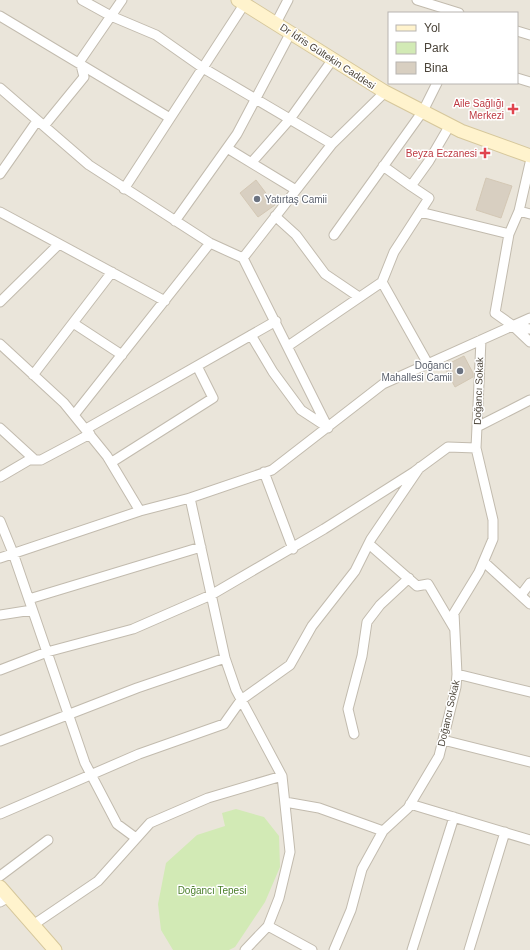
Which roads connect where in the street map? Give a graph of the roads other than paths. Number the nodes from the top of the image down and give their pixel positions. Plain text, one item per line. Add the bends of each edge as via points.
1 (82, 0) edge
2 (122, 0) edge
3 (288, 0) edge
4 (417, 0) edge
5 (242, 1) edge
6 (456, 12) edge
7 (0, 16) edge
8 (111, 16) junction
9 (276, 23) junction
10 (518, 31) edge
11 (291, 32) junction
12 (530, 35) edge
13 (333, 59) junction
14 (81, 65) junction
15 (203, 68) junction
16 (518, 78) edge
17 (530, 82) edge
18 (436, 84) edge
19 (0, 88) edge
20 (385, 92) junction
21 (256, 98) junction
22 (423, 111) junction
23 (170, 118) junction
24 (290, 119) junction
25 (40, 123) junction
26 (450, 124) junction
27 (332, 144) junction
28 (227, 148) junction
29 (530, 156) edge
30 (252, 162) junction
31 (530, 163) edge
32 (383, 166) junction
33 (1, 170) edge
34 (411, 186) junction
35 (124, 188) junction
36 (296, 190) junction
37 (519, 211) junction
38 (420, 212) junction
39 (4, 214) edge
40 (530, 214) edge
41 (276, 216) junction
42 (175, 221) junction
43 (0, 222) edge
44 (509, 234) junction
45 (334, 235) dead end
46 (59, 244) junction
47 (210, 244) junction
48 (243, 258) junction
49 (112, 272) junction
50 (382, 282) junction
51 (359, 298) junction
52 (165, 301) junction
53 (0, 302) edge
54 (530, 318) edge
55 (276, 321) junction
56 (74, 323) junction
57 (512, 325) junction
58 (530, 328) edge
59 (251, 335) junction
60 (480, 340) junction
61 (530, 342) edge
62 (0, 344) edge
63 (288, 346) junction
64 (122, 356) junction
65 (428, 364) junction
66 (197, 366) junction
67 (33, 375) junction
68 (530, 400) edge
69 (74, 415) junction
70 (477, 427) junction
71 (0, 428) edge
72 (328, 428) junction
73 (88, 432) junction
74 (476, 448) junction
75 (35, 460) junction
76 (112, 462) junction
77 (420, 467) junction
78 (264, 472) junction
79 (0, 476) edge
80 (190, 498) junction
81 (140, 511) junction
82 (0, 521) edge
83 (368, 544) junction
84 (201, 547) junction
85 (293, 549) junction
86 (13, 553) junction
87 (0, 558) edge
88 (484, 562) junction
89 (408, 578) junction
90 (530, 584) edge
91 (521, 595) junction
92 (211, 596) junction
93 (29, 599) junction
94 (530, 604) edge
95 (32, 610) junction
96 (0, 615) edge
97 (455, 630) junction
98 (47, 652) junction
99 (225, 658) junction
100 (0, 670) edge
101 (457, 674) junction
102 (530, 692) edge
103 (242, 700) junction
104 (69, 716) junction
105 (354, 734) dead end
106 (443, 740) junction
107 (0, 741) edge
108 (530, 762) edge
109 (91, 775) junction
110 (282, 776) junction
111 (285, 802) junction
112 (410, 804) junction
113 (0, 814) edge
114 (454, 817) junction
115 (383, 832) junction
116 (505, 832) junction
117 (136, 838) junction
118 (48, 840) dead end
119 (530, 840) edge
120 (0, 876) edge
121 (3, 895) edge
122 (33, 925) junction
123 (268, 926) junction
124 (55, 950) edge
125 (245, 950) edge
126 (312, 950) edge
127 (334, 950) edge
128 (412, 950) edge
129 (469, 950) edge

1 - 8 street
2 - 8 street
3 - 9 street
4 - 6 street
5 - 9 street, Dr İdris Gültekin Caddesi
5 - 15 street
7 - 14 street
8 - 14 street via 80,61
8 - 15 street via 156,36
9 - 11 street, Dr İdris Gültekin Caddesi
10 - 12 street
11 - 13 street, Dr İdris Gültekin Caddesi
11 - 21 street
13 - 20 street, Dr İdris Gültekin Caddesi
13 - 24 street
14 - 23 street
14 - 25 street via 84,77
15 - 21 street
15 - 23 street
16 - 17 street
18 - 22 street
19 - 25 street
20 - 22 street, Dr İdris Gültekin Caddesi
20 - 27 street
21 - 24 street
21 - 28 street
22 - 26 street, Dr İdris Gültekin Caddesi
22 - 32 street
23 - 35 street
24 - 27 street
24 - 30 street
25 - 33 street
25 - 35 street via 88,166
26 - 29 street, Dr İdris Gültekin Caddesi
26 - 34 street
27 - 36 street
28 - 30 street
28 - 42 street
30 - 36 street
31 - 37 street
32 - 34 street
32 - 45 street
34 - 38 street via 429,198
35 - 42 street
36 - 41 street
37 - 40 street
37 - 44 street
38 - 44 street
38 - 50 street via 394,252
39 - 43 street
39 - 46 street
41 - 48 street
41 - 51 street via 296,235 324,274
42 - 47 street
44 - 57 street via 495,313
46 - 49 street
46 - 53 street
47 - 48 street
47 - 52 street
48 - 55 street
49 - 52 street
49 - 56 street
50 - 51 street
50 - 65 street
51 - 63 street
52 - 64 street
54 - 57 street
55 - 59 street
55 - 63 street
56 - 64 street
56 - 67 street
57 - 58 street
57 - 60 street
57 - 61 street
59 - 66 street
59 - 72 street via 273,372 301,410
60 - 65 street
60 - 70 street, Doğancı Sokak
62 - 67 street
63 - 72 street
64 - 69 street
65 - 72 street via 383,384
66 - 73 street
66 - 76 street via 212,398
67 - 69 street
68 - 70 street
69 - 73 street
70 - 74 street, Doğancı Sokak
71 - 75 street
72 - 78 street via 272,470
73 - 75 street via 41,460
73 - 76 street
74 - 77 street via 448,447
74 - 88 street, Doğancı Sokak via 493,520 493,539
75 - 79 street via 28,460
76 - 81 street
77 - 83 street
77 - 85 street
78 - 80 street
78 - 85 street
80 - 81 street
80 - 84 street
81 - 86 street
82 - 86 street
83 - 89 street
83 - 103 street via 355,571 312,626 290,665
84 - 92 street
84 - 93 street
85 - 92 street
86 - 87 street
86 - 93 street
88 - 91 street
88 - 97 street, Doğancı Sokak via 454,613
89 - 97 street via 417,586 428,584
89 - 105 street via 380,605 367,622 362,656 348,709
90 - 91 street
91 - 94 street
92 - 98 street via 133,629
92 - 99 street
93 - 95 street
95 - 96 street
95 - 98 street
97 - 101 street, Doğancı Sokak
98 - 100 street
98 - 104 street
99 - 103 street
99 - 104 street via 137,688
101 - 102 street
101 - 106 street, Doğancı Sokak
103 - 109 street via 224,724 139,754
103 - 110 street
104 - 107 street
104 - 109 street
106 - 108 street
106 - 112 street, Doğancı Sokak via 438,756
109 - 113 street
109 - 117 street via 118,824
110 - 111 street
110 - 117 street via 201,801 150,823
111 - 115 street via 319,808
111 - 123 street via 290,852
112 - 114 street
112 - 115 street, Doğancı Sokak
114 - 116 street
114 - 128 street
115 - 127 street, Doğancı Sokak via 362,869 351,910
116 - 119 street
116 - 129 street
117 - 122 street via 98,881
118 - 120 street
121 - 122 street
122 - 124 street
123 - 125 street
123 - 126 street

